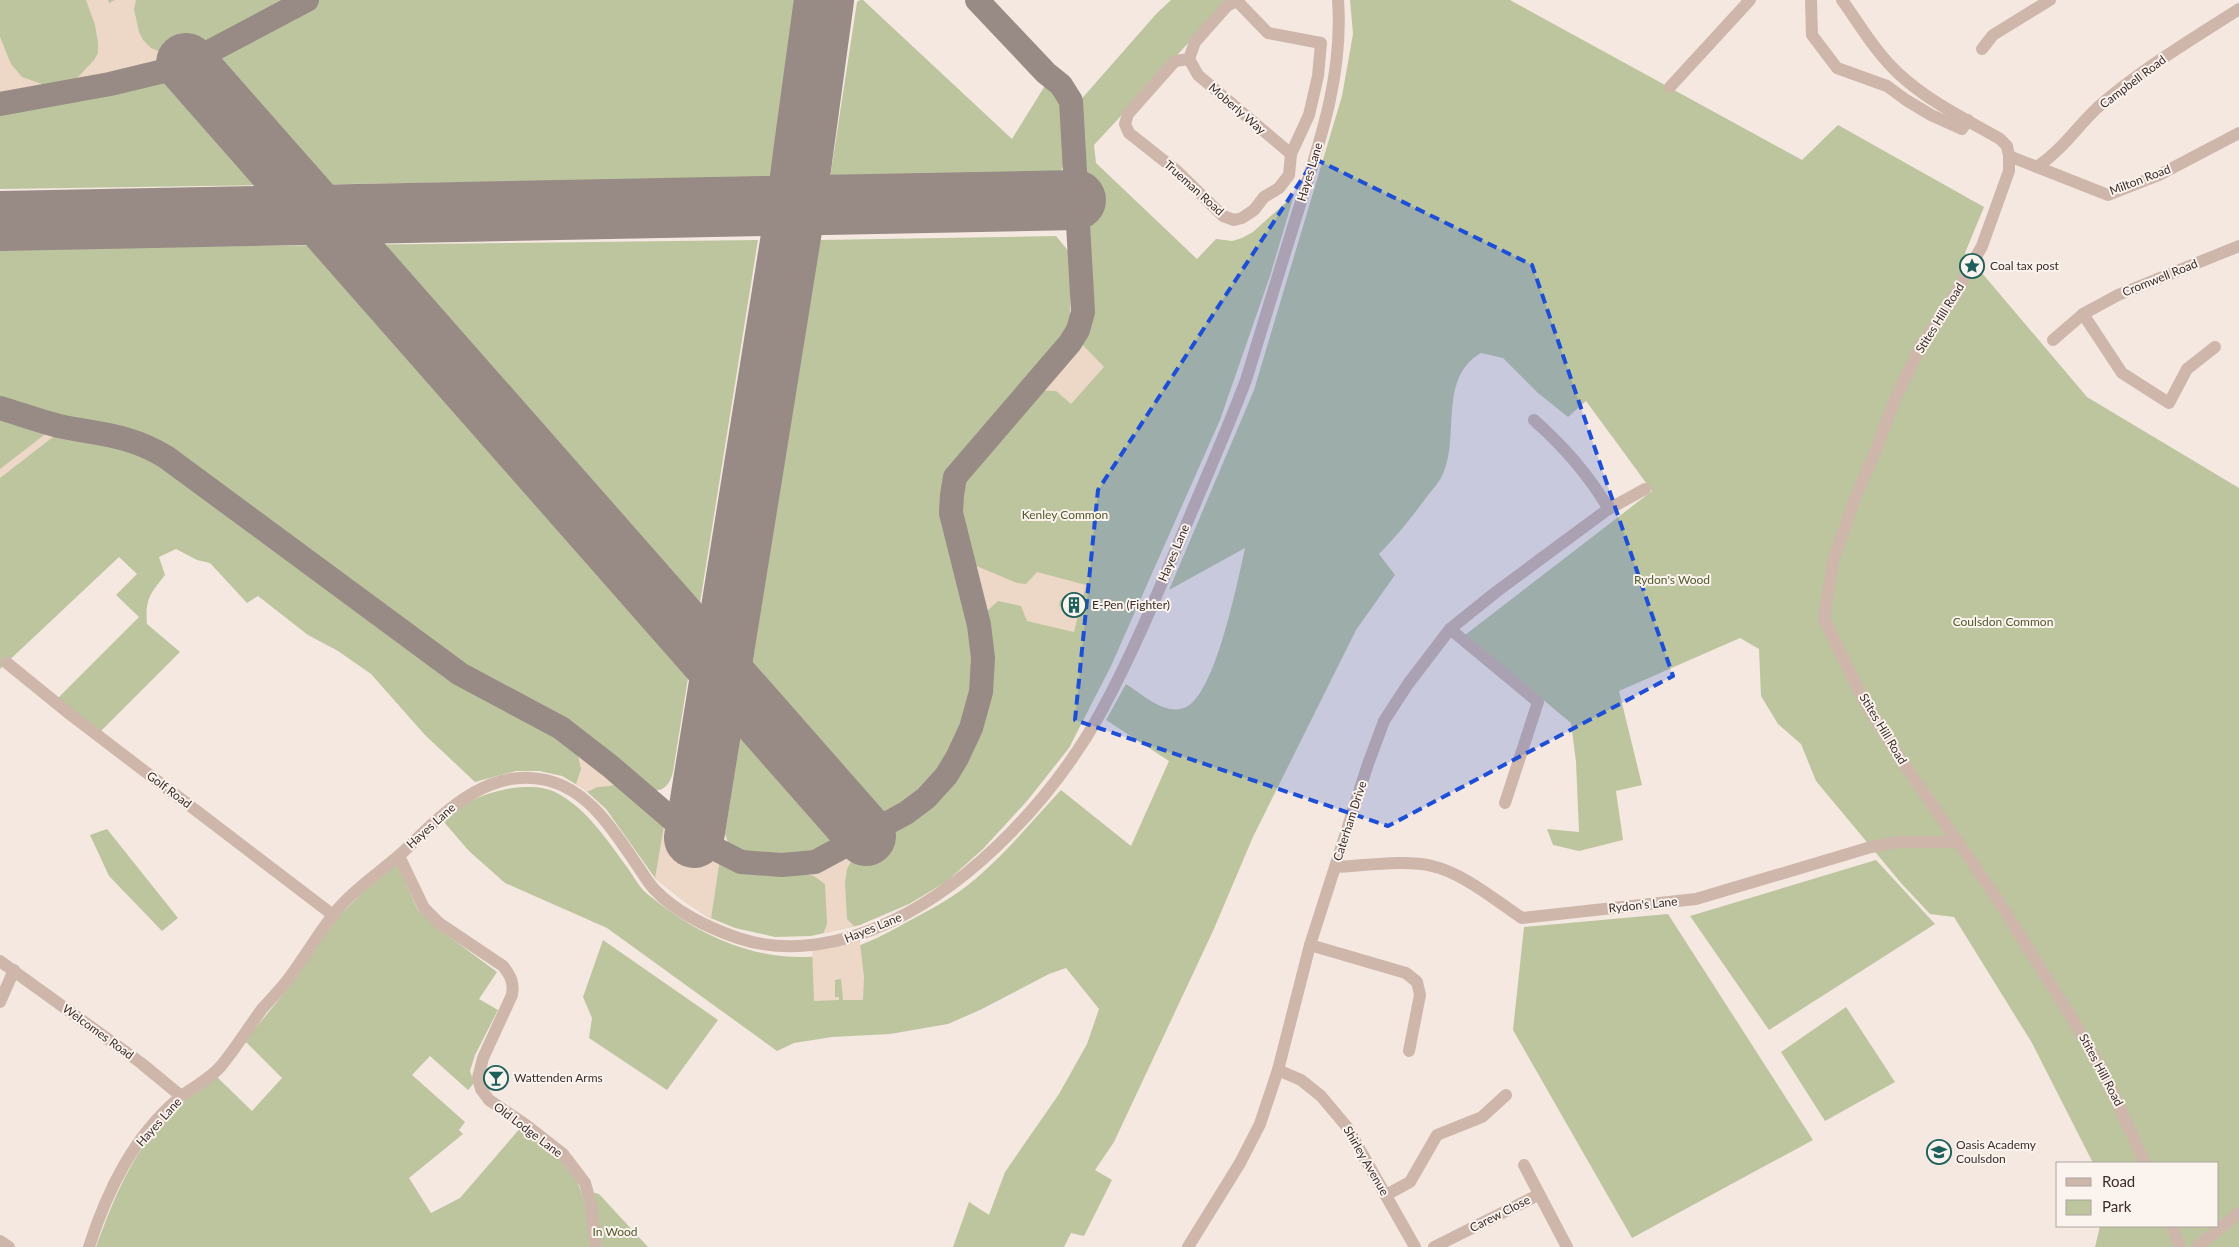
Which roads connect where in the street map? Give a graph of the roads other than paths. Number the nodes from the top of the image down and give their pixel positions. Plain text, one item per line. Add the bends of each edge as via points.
1 (1338, 0) edge
2 (1750, 0) edge
3 (1811, 0) edge
4 (1842, 0) edge
5 (2050, 0) edge
6 (1239, 1) edge
7 (2239, 9) edge
8 (1982, 49) dead end
9 (1189, 59) junction
10 (1670, 87) dead end
11 (1968, 120) junction
12 (2239, 133) edge
13 (1291, 154) junction
14 (2010, 156) junction
15 (2037, 167) junction
16 (2239, 246) edge
17 (2083, 314) junction
18 (2053, 340) dead end
19 (2215, 347) dead end
20 (1534, 420) dead end
21 (1644, 489) dead end
22 (1609, 509) junction
23 (1450, 629) junction
24 (7, 663) dead end
25 (1505, 803) dead end
26 (1958, 842) junction
27 (399, 856) junction
28 (1335, 867) junction
29 (333, 915) junction
30 (1310, 945) junction
31 (0, 961) edge
32 (14, 970) junction
33 (0, 1002) edge
34 (1409, 1051) dead end
35 (1278, 1070) junction
36 (1506, 1095) dead end
37 (181, 1096) junction
38 (2146, 1162) edge
39 (1524, 1165) dead end
40 (1386, 1195) junction
41 (1538, 1195) junction
42 (2239, 1213) edge
43 (2172, 1227) edge
44 (0, 1241) edge
45 (9, 1247) edge
46 (89, 1247) edge
47 (596, 1247) edge
48 (1188, 1247) edge
49 (1415, 1247) edge
50 (1434, 1247) edge
51 (1566, 1247) edge
52 (2180, 1247) edge
53 (2197, 1247) edge

1 - 27 street, Hayes Lane via 1337,55 1327,116 1255,352 1230,422 1147,616 1099,715 1057,779 984,859 909,913 876,929 841,941 772,947 710,928 680,910 654,890 587,800 560,784 540,778 492,784 462,798
2 - 10 street
3 - 11 street via 1812,35 1837,68 1887,86 1931,115 1962,129
4 - 11 street via 1898,74 1927,97
5 - 8 street via 1993,35
6 - 9 street via 1227,6 1195,42
6 - 13 street via 1268,33 1322,43 1309,114
7 - 15 street, Campbell Road via 2139,75 2097,109 2069,140
9 - 13 street, Moberly Way via 1198,75
9 - 13 street, Trueman Road via 1175,61 1128,114 1124,124 1129,133 1176,171 1223,216 1234,220 1248,214 1279,188 1289,175
11 - 14 street via 2000,138
12 - 15 street, Milton Road via 2158,175 2108,194
14 - 15 street, Milton Road
14 - 26 street, Stites Hill Road via 2009,171 1982,246 1955,295 1922,344 1896,397 1854,501 1833,561 1824,619 1864,701
16 - 17 street, Cromwell Road via 2118,294
17 - 18 street, Cromwell Road
17 - 19 street via 2122,373 2169,403 2187,369
20 - 22 street via 1591,479
21 - 22 street, Caterham Drive
22 - 23 street, Caterham Drive
23 - 25 street via 1538,702
23 - 28 street, Caterham Drive via 1384,721
24 - 29 street, Golf Road
26 - 28 street, Rydon's Lane via 1897,842 1871,847 1696,899 1522,918 1467,881 1432,865
26 - 38 street, Stites Hill Road via 2034,954 2092,1050
27 - 29 street, Hayes Lane via 366,881
27 - 47 street, Old Lodge Lane via 424,908 439,923 510,974 514,985 512,995 483,1058 478,1078 489,1100 563,1154 584,1183 591,1204
28 - 30 street, Caterham Drive
29 - 37 street, Hayes Lane via 218,1070
30 - 34 street via 1406,973 1417,982 1420,995
30 - 35 street, Caterham Drive
31 - 32 street, Welcomes Road
32 - 33 street
32 - 37 street, Welcomes Road
35 - 40 street, Shirley Avenue via 1301,1080 1321,1096 1348,1127
35 - 48 street, Caterham Drive via 1260,1124
36 - 40 street via 1482,1117 1437,1135 1410,1182
37 - 46 street, Hayes Lane via 153,1125 115,1178
39 - 41 street, Carew Close
40 - 49 street, Shirley Avenue
41 - 50 street, Carew Close
41 - 51 street, Carew Close
42 - 53 street
43 - 52 street
44 - 45 street

